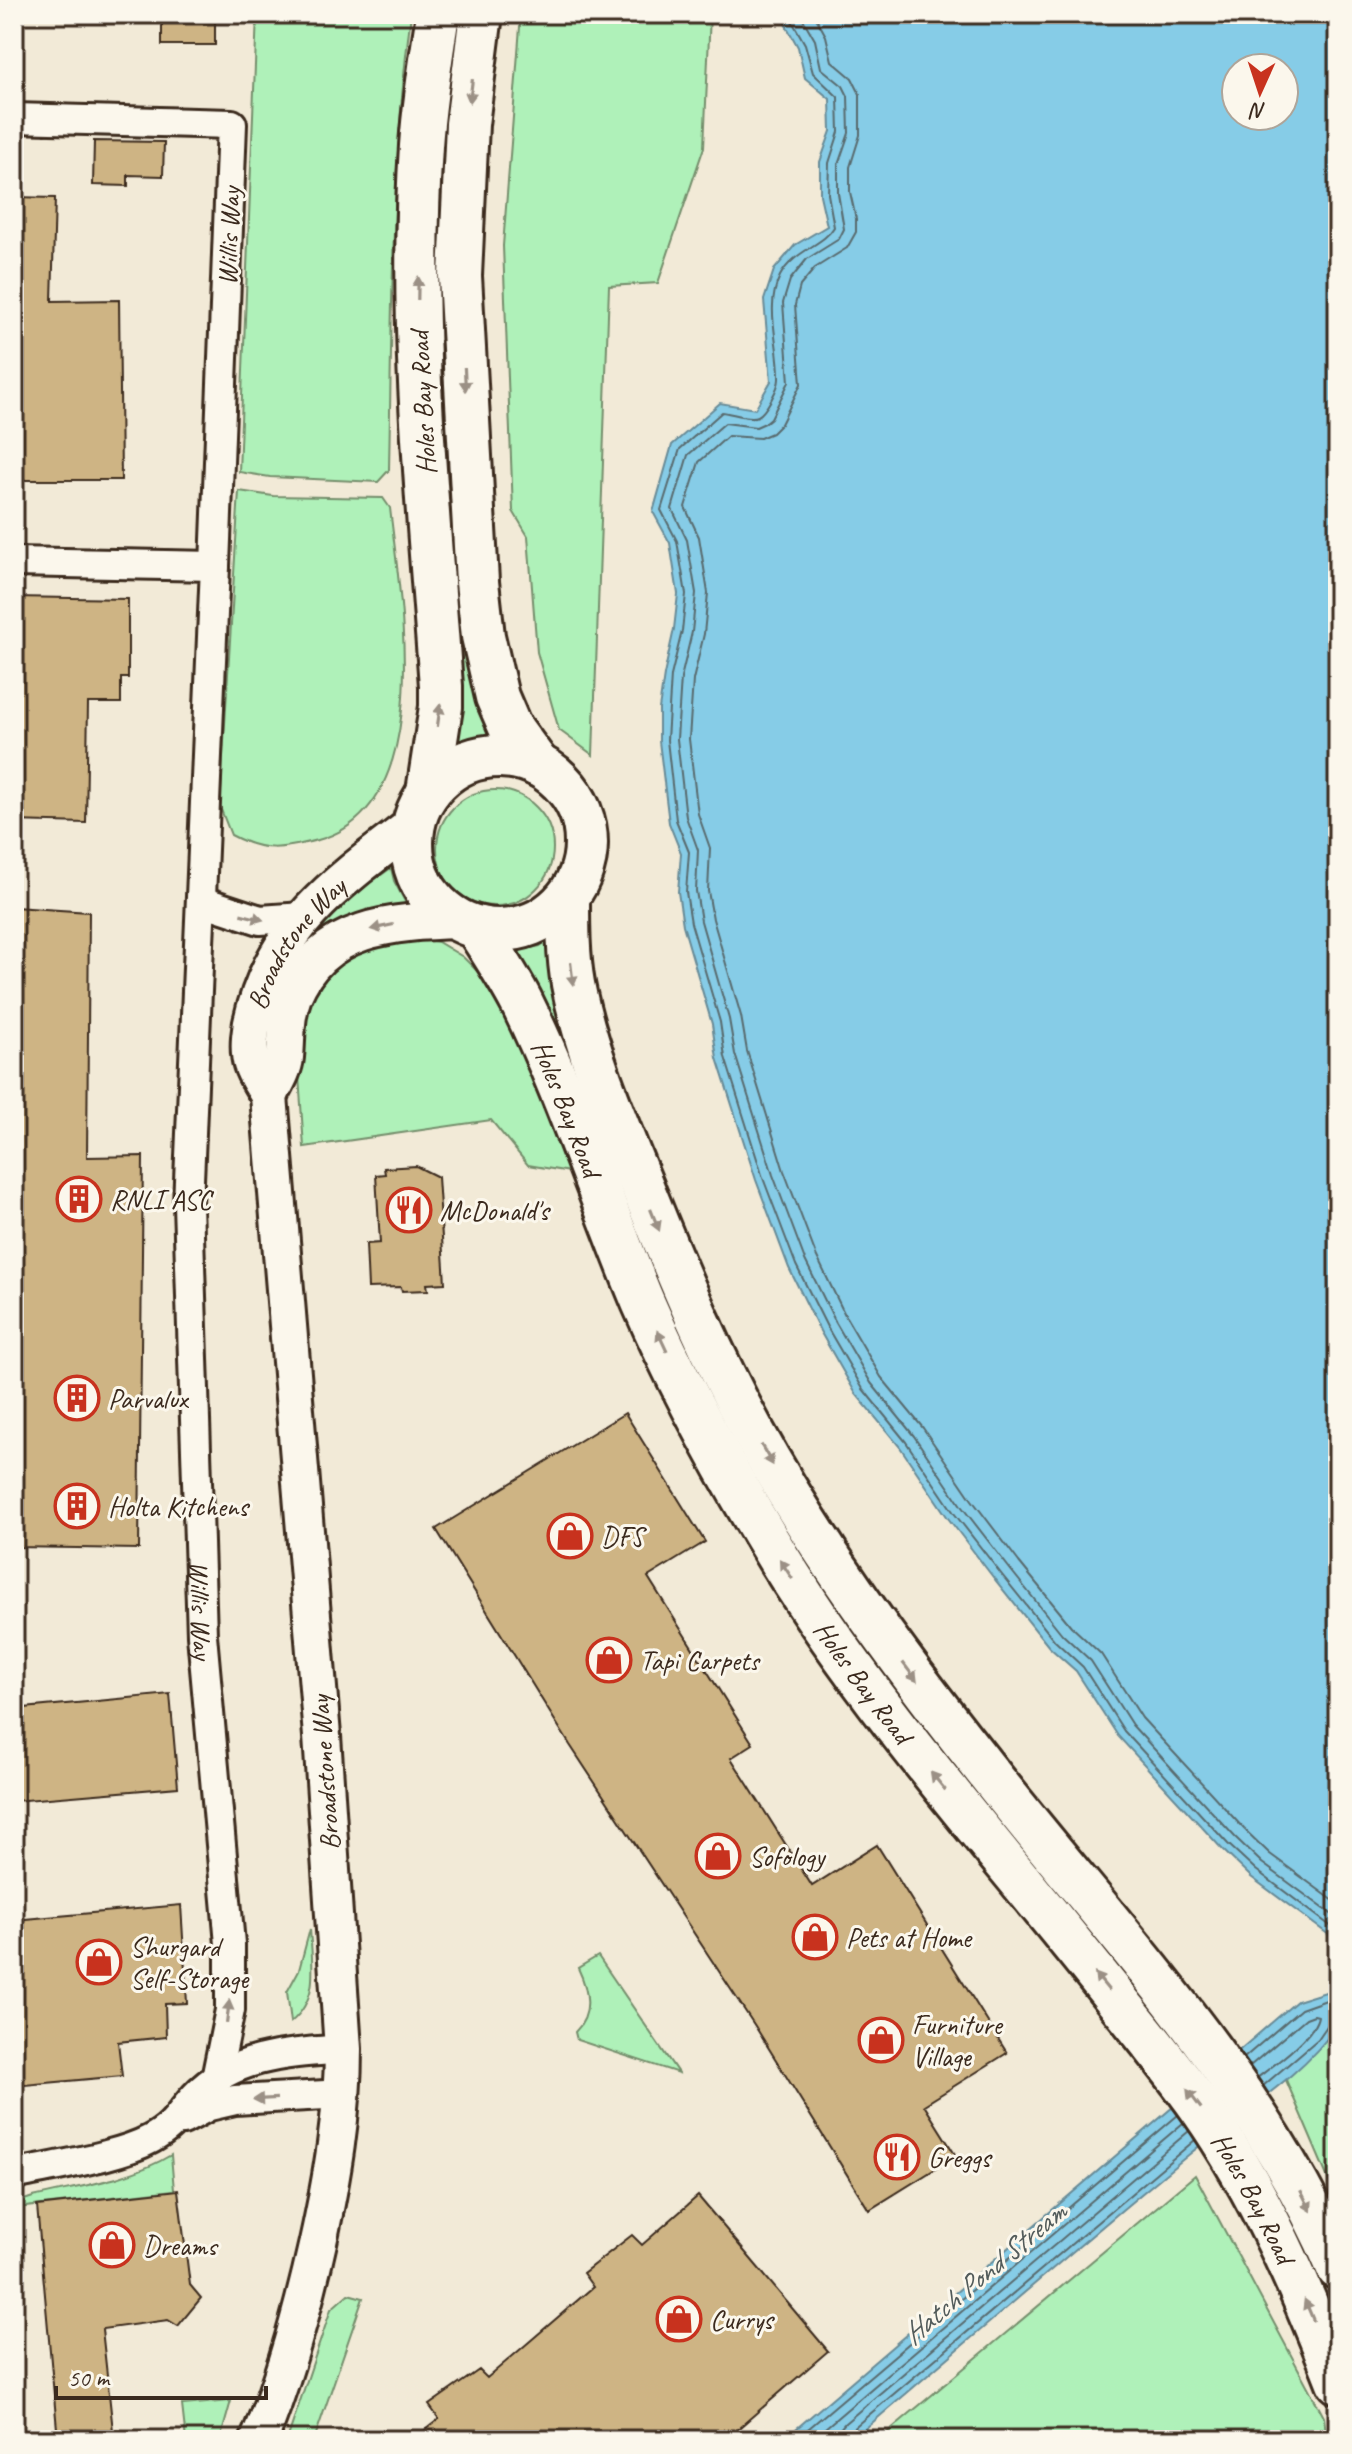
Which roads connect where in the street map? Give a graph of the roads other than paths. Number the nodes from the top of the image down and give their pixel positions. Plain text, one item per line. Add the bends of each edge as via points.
1 (438, 14) edge
2 (481, 14) edge
3 (14, 118) edge
4 (14, 562) edge
5 (215, 566) junction
6 (538, 765) junction
7 (421, 808) junction
8 (568, 897) junction
9 (202, 901) junction
10 (304, 917) junction
11 (468, 924) junction
12 (269, 1096) junction
13 (343, 2049) junction
14 (216, 2079) junction
15 (343, 2094) junction
16 (175, 2124) junction
17 (14, 2175) edge
18 (1338, 2268) edge
19 (1338, 2382) edge
20 (259, 2440) edge

7 -> 1 highway, Holes Bay Road via 441,707 418,316 421,146
2 -> 6 highway, Holes Bay Road via 467,124 460,276 477,582 497,697 509,725
3 - 5 street, Willis Way via 232,124
4 - 5 street
5 - 9 street, Willis Way
6 - 7 highway via 515,757 467,762 445,775
6 - 8 highway via 571,794 583,824 585,857
7 - 10 main road, Broadstone Way
7 - 11 highway via 412,852 420,880 436,904
8 - 11 highway via 527,925 503,930
8 -> 18 highway, Holes Bay Road via 572,980 582,1023 687,1297 753,1431 824,1551 882,1635 1199,2037 1269,2136
9 -> 10 street via 260,920
14 -> 9 street, Willis Way via 230,2010 230,1944 202,1635 189,1219
10 - 12 main road, Broadstone Way via 280,947 262,983 251,1023 251,1062
11 -> 12 main road, Broadstone Way via 387,925 353,934 328,950 293,996 285,1024 286,1060
19 -> 11 highway, Holes Bay Road via 1284,2254 1200,2107 923,1763 780,1559 677,1373 521,1002
12 - 13 main road, Broadstone Way
13 - 14 street via 281,2054
13 - 15 main road, Broadstone Way
14 - 16 street via 195,2096
15 -> 16 street via 235,2100 209,2106
15 - 20 main road, Broadstone Way via 330,2186 304,2304
16 - 17 street via 119,2150

